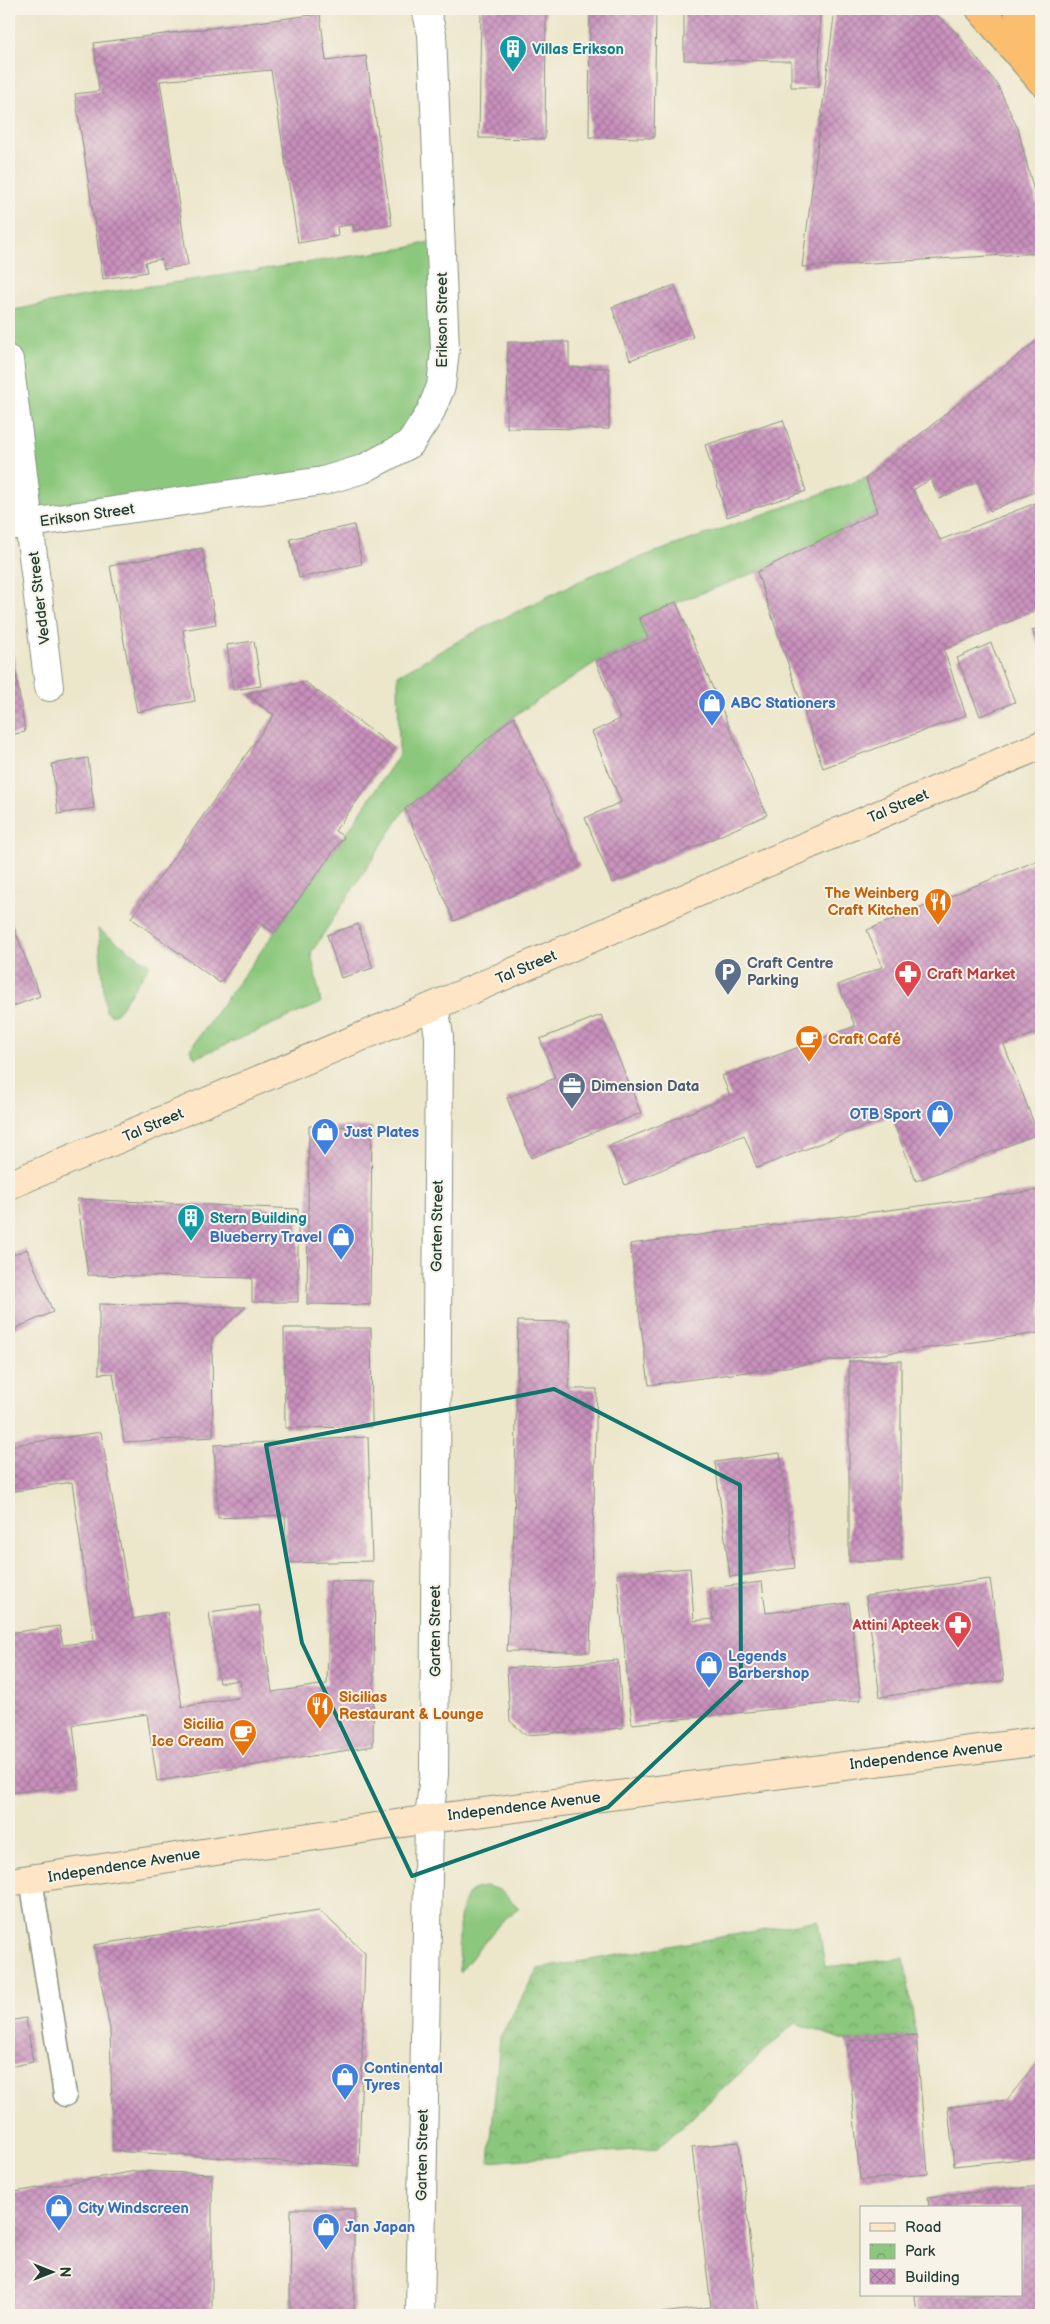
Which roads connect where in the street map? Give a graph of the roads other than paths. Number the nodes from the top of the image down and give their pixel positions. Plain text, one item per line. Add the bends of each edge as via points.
1 (426, 9) edge
2 (980, 9) edge
3 (1017, 9) edge
4 (1041, 60) edge
5 (1041, 82) edge
6 (9, 360) edge
7 (20, 524) edge
8 (49, 687) dead end
9 (1041, 744) edge
10 (434, 1006) junction
11 (9, 1185) edge
12 (1041, 1741) edge
13 (429, 1819) junction
14 (20, 1880) edge
15 (65, 2095) dead end
16 (420, 2315) edge

1 - 7 street, Erikson Street via 432,34 445,350 441,386 430,412 410,444 363,469 323,481
2 - 5 highway
3 - 4 highway
6 - 7 street, Vedder Street
7 - 8 street, Vedder Street
9 - 10 street, Tal Street
10 - 11 street, Tal Street
10 - 13 street, Garten Street via 439,1036 434,1775
12 - 13 street, Independence Avenue
13 - 14 street, Independence Avenue
13 - 16 street, Garten Street
14 - 15 lane

